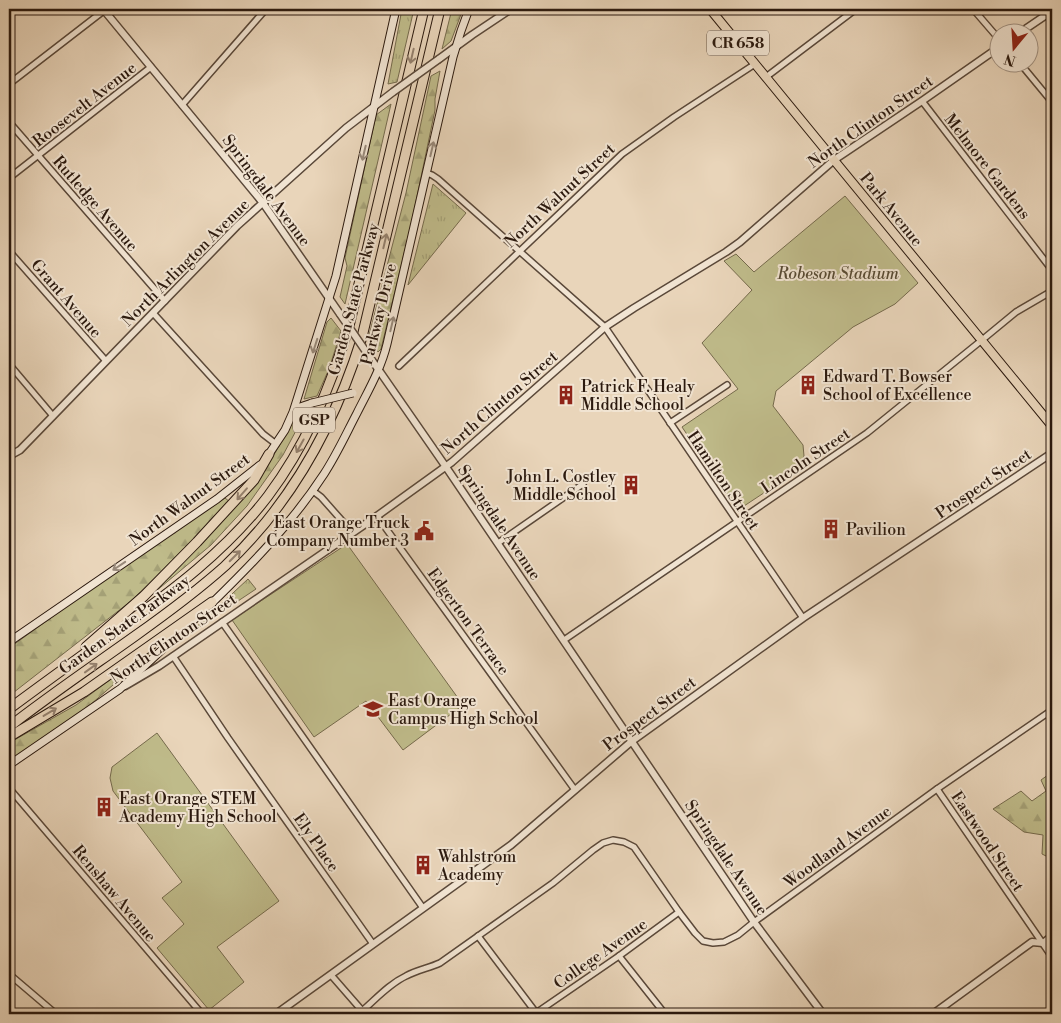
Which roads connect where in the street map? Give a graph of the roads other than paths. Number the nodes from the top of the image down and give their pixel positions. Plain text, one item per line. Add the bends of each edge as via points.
1 (105, 9) edge
2 (266, 9) edge
3 (396, 9) edge
4 (424, 9) edge
5 (440, 9) edge
6 (469, 9) edge
7 (511, 9) edge
8 (710, 9) edge
9 (856, 9) edge
10 (973, 9) edge
11 (1052, 11) edge
12 (1036, 22) edge
13 (988, 26) edge
14 (456, 46) junction
15 (988, 55) edge
16 (755, 64) junction
17 (151, 67) junction
18 (1027, 72) edge
19 (766, 77) junction
20 (9, 84) edge
21 (922, 101) junction
22 (1052, 102) edge
23 (182, 105) junction
24 (375, 106) junction
25 (9, 122) edge
26 (38, 155) junction
27 (834, 160) junction
28 (426, 173) junction
29 (9, 178) edge
30 (263, 203) junction
31 (9, 251) edge
32 (518, 252) junction
33 (1052, 270) edge
34 (1052, 291) edge
35 (330, 299) junction
36 (165, 301) junction
37 (153, 313) junction
38 (604, 327) junction
39 (982, 340) junction
40 (106, 361) junction
41 (9, 364) edge
42 (399, 366) dead end
43 (379, 371) junction
44 (727, 385) dead end
45 (294, 412) junction
46 (357, 413) junction
47 (53, 416) junction
48 (670, 423) junction
49 (1052, 426) edge
50 (276, 444) junction
51 (1052, 453) edge
52 (270, 454) junction
53 (9, 456) edge
54 (446, 467) junction
55 (583, 484) dead end
56 (313, 491) junction
57 (377, 516) junction
58 (737, 522) junction
59 (352, 532) junction
60 (498, 543) junction
61 (212, 602) junction
62 (803, 618) junction
63 (222, 622) junction
64 (564, 640) junction
65 (9, 642) edge
66 (173, 656) junction
67 (41, 685) junction
68 (120, 689) junction
69 (9, 709) edge
70 (1052, 710) edge
71 (9, 727) edge
72 (9, 737) edge
73 (632, 741) junction
74 (9, 765) edge
75 (9, 788) edge
76 (937, 789) junction
77 (575, 790) junction
78 (423, 908) junction
79 (679, 912) junction
80 (754, 922) junction
81 (478, 936) junction
82 (1052, 936) edge
83 (1043, 943) junction
84 (373, 944) junction
85 (619, 956) junction
86 (1052, 957) edge
87 (9, 974) edge
88 (331, 975) junction
89 (364, 1013) edge
90 (56, 1014) edge
91 (202, 1014) edge
92 (276, 1014) edge
93 (536, 1014) edge
94 (664, 1014) edge
95 (823, 1014) edge
96 (933, 1014) edge

1 - 17 street, Springdale Avenue
1 - 20 street
2 - 23 street
3 - 24 main road
4 -> 67 highway, Garden State Parkway / GSP via 350,322 324,398 299,449 261,505 206,563
71 -> 5 highway, Garden State Parkway / GSP via 170,611 216,573 265,523 306,466 338,403 362,337
6 - 14 main road, Parkway Drive
7 - 14 street, North Arlington Avenue
8 - 16 main road, Park Avenue / CR 658
9 - 19 street
10 - 13 street
11 - 12 street
14 - 24 street, North Arlington Avenue, bridge
28 -> 14 main road, Parkway Drive
15 - 21 street, North Clinton Street
16 - 19 main road, Park Avenue / CR 658
16 - 32 street, North Walnut Street via 622,154
17 - 23 street, Springdale Avenue
17 - 26 street, Roosevelt Avenue
18 - 22 street
19 - 27 main road, Park Avenue / CR 658
21 - 27 street, North Clinton Street
21 - 33 street, Melmore Gardens
23 - 30 street, Springdale Avenue
24 - 30 street, North Arlington Avenue
24 -> 35 main road
25 - 26 street, Rutledge Avenue
26 - 29 street, Roosevelt Avenue
26 - 36 street, Rutledge Avenue
27 - 38 street, North Clinton Street via 740,242
27 - 39 main road, Park Avenue / CR 658
28 - 32 street, Hamilton Street via 438,179
43 -> 28 main road, Parkway Drive
30 - 35 street, Springdale Avenue
30 - 36 street, North Arlington Avenue
31 - 40 street, Grant Avenue
32 - 38 street, Hamilton Street
32 - 42 street, North Walnut Street
34 - 39 street, Lincoln Street via 1016,312
35 - 43 street, Springdale Avenue, bridge
35 -> 45 main road, North Walnut Street
36 - 37 street, North Arlington Avenue
37 - 40 street, North Arlington Avenue
37 - 50 street via 263,434
38 - 48 street, Hamilton Street
38 - 54 street, North Clinton Street
39 - 49 main road, Park Avenue / CR 658
39 - 58 street, Lincoln Street via 867,433
40 - 47 street, North Arlington Avenue
41 - 47 street
43 - 46 main road, Parkway Drive
43 - 54 street, Springdale Avenue
44 - 48 street
45 - 46 main road, bridge via 300,407 353,393 360,398
45 - 50 main road, North Walnut Street
46 - 56 main road, Parkway Drive
47 - 53 street, North Arlington Avenue via 20,450
48 - 58 street, Hamilton Street
50 - 52 main road, North Walnut Street
51 - 62 street, Prospect Street
52 -> 65 main road, North Walnut Street via 253,472 217,499
52 -> 67 highway via 241,495 150,591
54 - 57 street, North Clinton Street
54 - 60 street, Springdale Avenue
55 - 60 street
56 - 59 street
56 - 61 main road, Parkway Drive via 261,554
57 - 59 street, North Clinton Street
57 - 77 street, Edgerton Terrace
58 - 62 street, Hamilton Street
58 - 64 street, Lincoln Street
59 - 63 street, North Clinton Street
60 - 64 street, Springdale Avenue
61 - 68 main road, Parkway Drive
72 -> 61 highway via 84,692
62 - 73 street, Prospect Street
63 - 66 street, North Clinton Street
63 - 78 street
64 - 73 street, Springdale Avenue
66 - 68 street, North Clinton Street
66 - 84 street, Ely Place
67 - 69 highway, Garden State Parkway / GSP
68 - 74 main road, North Clinton Street
70 - 76 street, Woodland Avenue
73 - 77 street, Prospect Street
73 - 80 street, Springdale Avenue
75 - 91 street, Renshaw Avenue
76 - 80 street, Woodland Avenue
76 - 83 street, Eastwood Street
77 - 78 street, Prospect Street via 511,845
78 - 84 street, Prospect Street
79 - 80 street, Woodland Avenue via 703,941 713,943 738,935
79 - 81 street, Woodland Avenue via 634,847 614,840 593,850
79 - 85 street, College Avenue
80 - 95 street, Springdale Avenue
81 - 89 street, Woodland Avenue via 440,963 398,980
81 - 93 street
82 - 83 street
83 - 86 street, Eastwood Street
83 - 96 street via 1032,942
84 - 88 street, Prospect Street
85 - 93 street, College Avenue
85 - 94 street
87 - 90 street
88 - 89 street
88 - 92 street, Prospect Street

